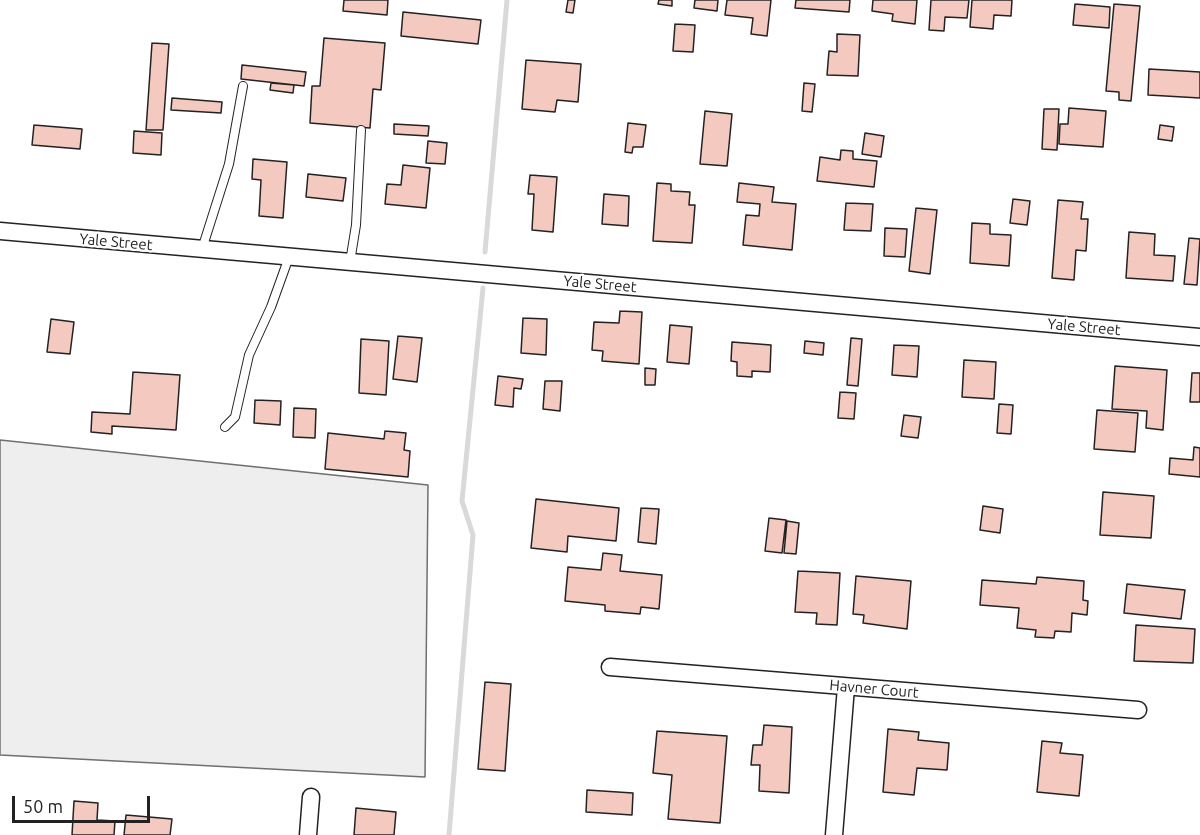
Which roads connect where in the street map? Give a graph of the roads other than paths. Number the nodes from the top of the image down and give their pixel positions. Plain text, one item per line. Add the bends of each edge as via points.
1 (243, 86) dead end
2 (361, 130) dead end
3 (0, 231) edge
4 (202, 249) junction
5 (289, 257) junction
6 (350, 262) junction
7 (1200, 337) edge
8 (225, 427) dead end
9 (610, 667) dead end
10 (846, 687) junction
11 (1138, 710) dead end
12 (311, 798) dead end
13 (309, 835) edge
14 (834, 835) edge

1 - 4 lane via 229,164
2 - 6 lane
3 - 4 street, Yale Street
4 - 5 street, Yale Street
5 - 6 street, Yale Street
5 - 8 lane via 249,355 235,417
6 - 7 street, Yale Street
9 - 10 street, Havner Court
10 - 11 street, Havner Court
10 - 14 street
12 - 13 street

